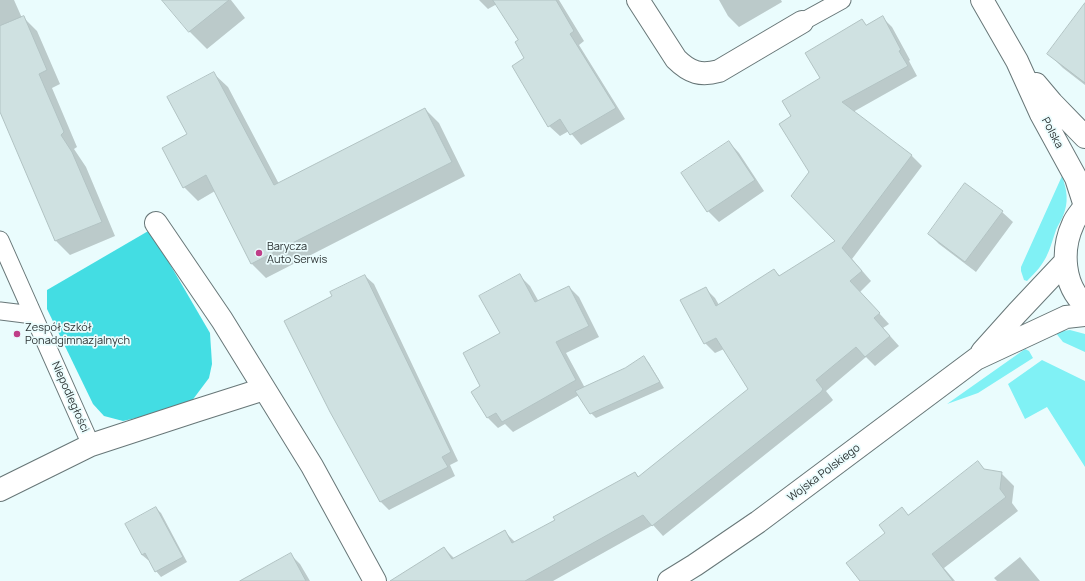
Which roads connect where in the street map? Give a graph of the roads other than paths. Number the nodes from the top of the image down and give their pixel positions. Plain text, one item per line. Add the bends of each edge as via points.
1 (638, 0) edge
2 (842, 0) edge
3 (982, 0) edge
4 (802, 22) joint
5 (1017, 61) junction
6 (1085, 137) edge
7 (1085, 206) edge
8 (156, 223) dead end
9 (0, 240) edge
10 (1066, 262) junction
11 (1085, 305) edge
12 (0, 311) edge
13 (33, 315) junction
14 (1085, 315) edge
15 (976, 359) junction
16 (264, 390) junction
17 (91, 445) junction
18 (0, 490) edge
19 (375, 581) edge
20 (669, 581) edge

1 - 4 street via 676,59 683,66 700,74 719,71
2 - 4 lane
3 - 5 street, Polska
5 - 6 street, Polska
5 - 7 street, Polska via 1041,114 1076,178
7 - 10 street via 1073,223 1067,242
8 - 16 street via 222,320
9 - 13 lane, Niepodległości
10 - 11 street via 1070,282
10 - 15 street, Wojska Polskiego
12 - 13 lane
13 - 17 lane, Niepodległości
14 - 15 street, Wojska Polskiego via 1066,317
15 - 20 street, Wojska Polskiego via 758,522
16 - 17 street, Niepodległości
16 - 19 street via 312,466
17 - 18 street, Niepodległości

